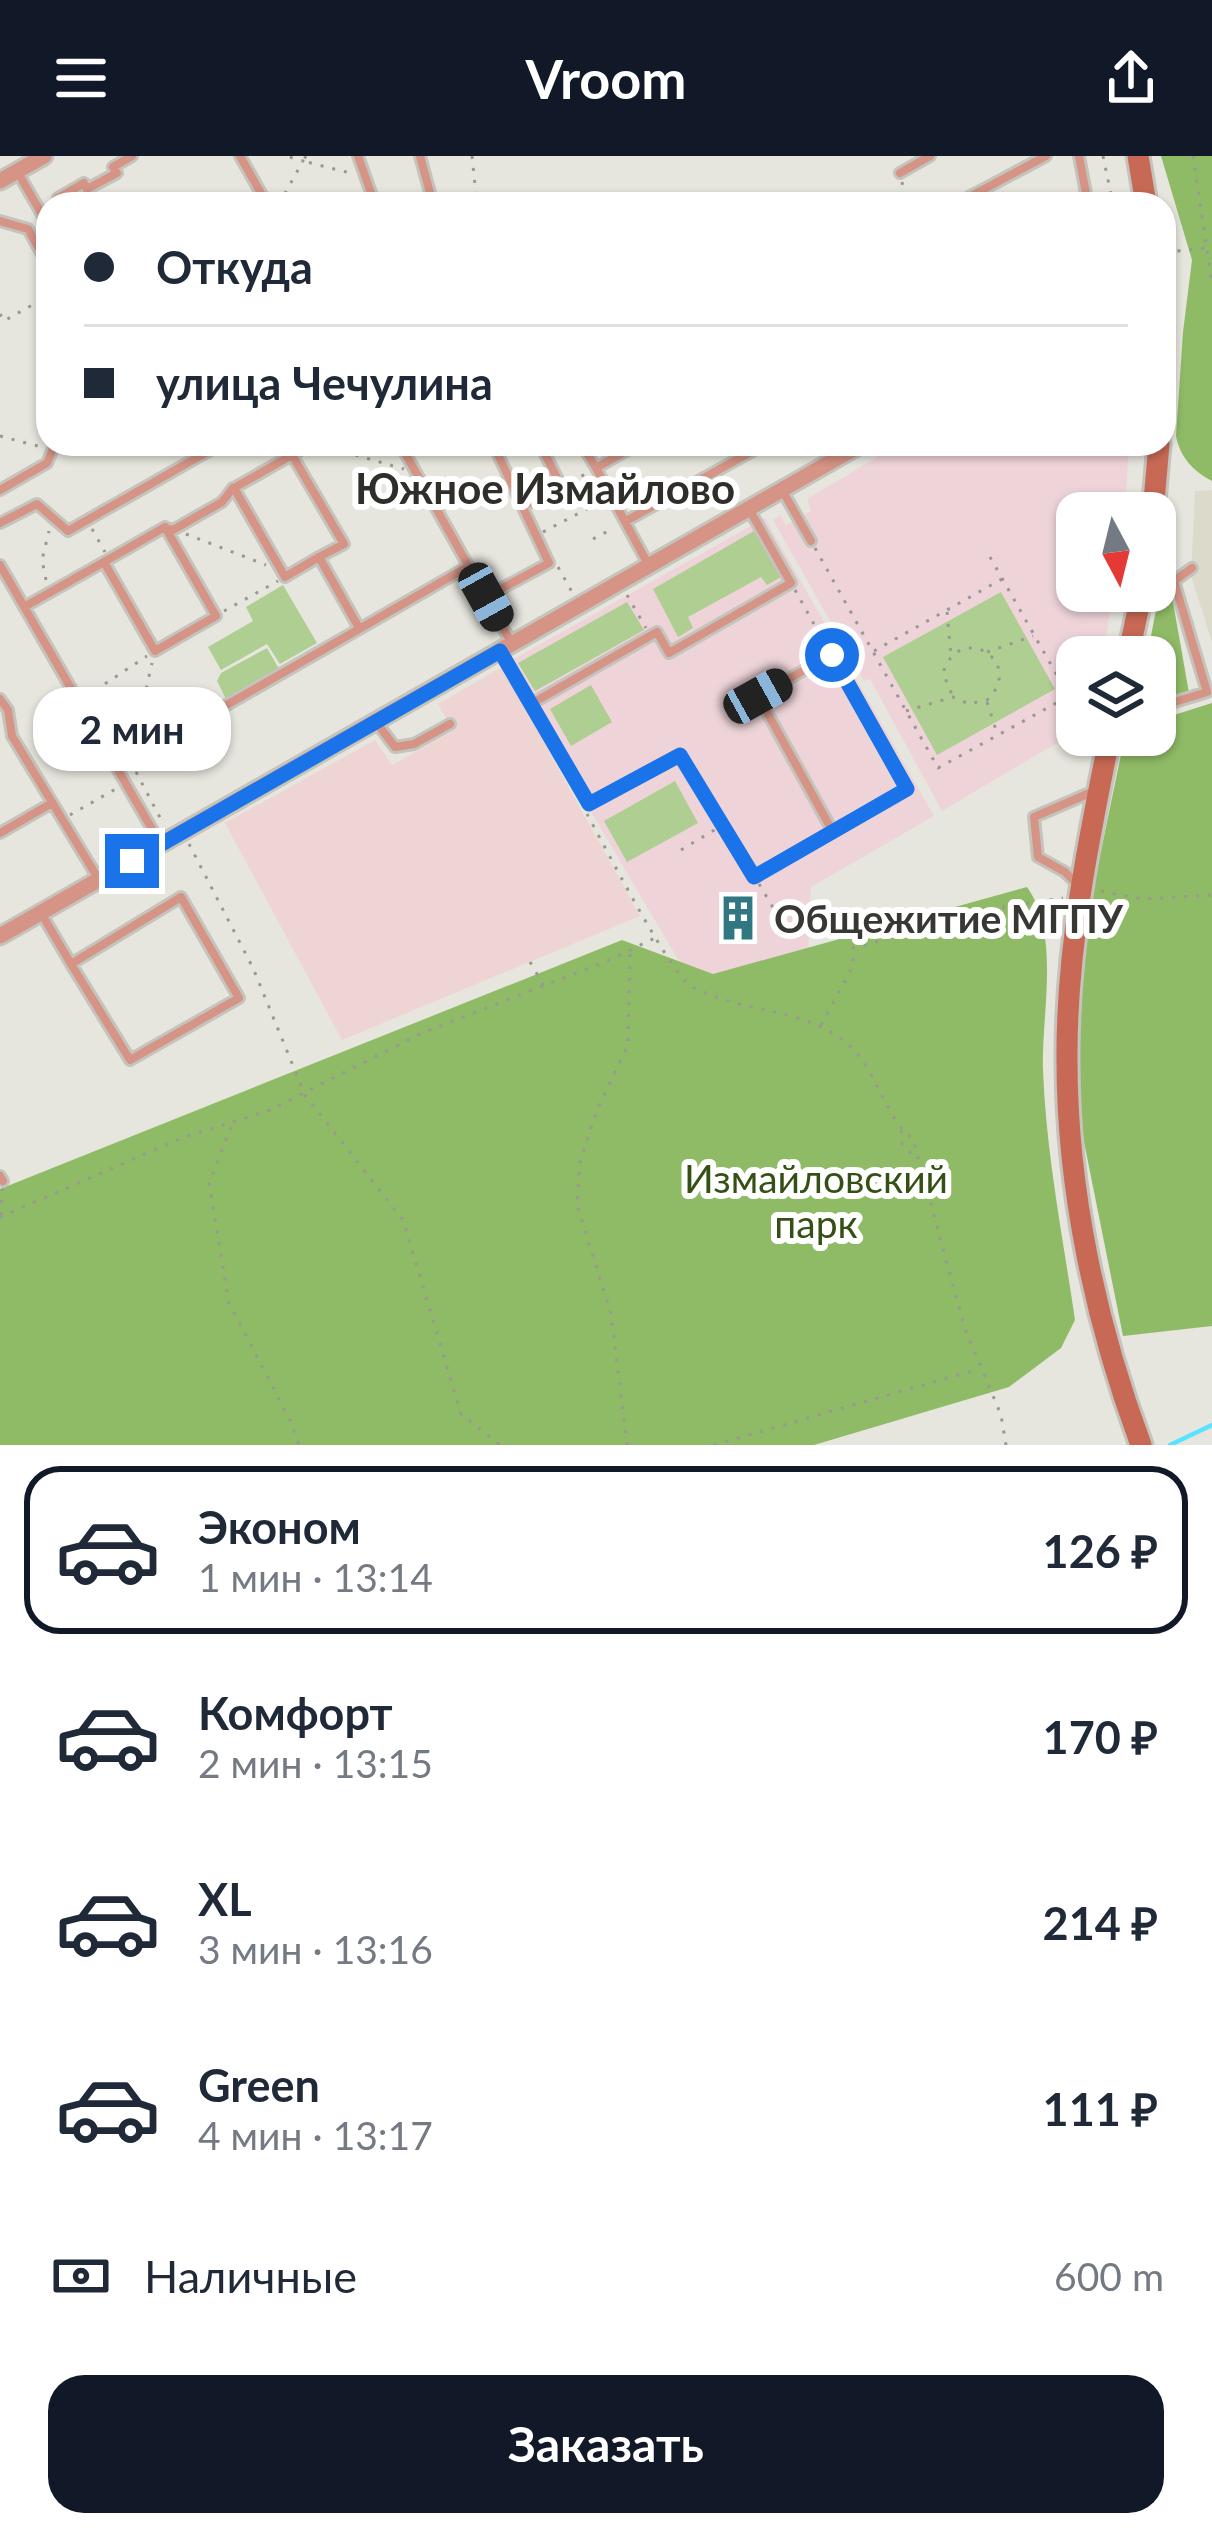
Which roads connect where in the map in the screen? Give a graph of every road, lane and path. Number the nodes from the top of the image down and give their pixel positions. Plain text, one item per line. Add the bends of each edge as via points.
1 (44, 156) edge
2 (132, 156) edge
3 (239, 156) edge
4 (286, 156) edge
5 (358, 156) edge
6 (420, 156) edge
7 (472, 156) edge
8 (930, 156) edge
9 (1046, 156) edge
10 (1078, 156) edge
11 (1103, 156) edge
12 (1138, 156) edge
13 (1193, 156) edge
14 (304, 158) edge
15 (17, 171) junction
16 (899, 173) dead end
17 (365, 177) junction
18 (0, 181) edge
19 (72, 192) edge
20 (259, 192) edge
21 (286, 192) edge
22 (371, 192) edge
23 (430, 192) edge
24 (476, 192) edge
25 (978, 192) edge
26 (1086, 192) edge
27 (1110, 192) edge
28 (1144, 192) edge
29 (36, 204) edge
30 (0, 221) edge
31 (36, 243) edge
32 (1205, 248) junction
33 (1176, 251) edge
34 (1212, 285) edge
35 (36, 303) edge
36 (0, 314) edge
37 (0, 436) edge
38 (36, 444) edge
39 (49, 456) edge
40 (200, 456) edge
41 (289, 456) edge
42 (293, 456) edge
43 (357, 456) edge
44 (407, 456) edge
45 (499, 456) edge
46 (546, 456) edge
47 (589, 456) edge
48 (617, 456) edge
49 (743, 456) edge
50 (841, 456) edge
51 (1159, 456) edge
52 (596, 468) junction
53 (416, 473) junction
54 (233, 488) junction
55 (562, 488) junction
56 (0, 490) edge
57 (782, 490) junction
58 (1160, 492) edge
59 (611, 496) junction
60 (522, 506) junction
61 (748, 509) junction
62 (52, 517) junction
63 (87, 520) junction
64 (626, 521) junction
65 (0, 523) edge
66 (169, 528) junction
67 (536, 536) junction
68 (593, 539) dead end
69 (811, 541) joint
70 (319, 557) junction
71 (991, 557) dead end
72 (555, 560) dead end
73 (106, 561) junction
74 (0, 565) edge
75 (469, 566) junction
76 (649, 566) junction
77 (1192, 568) dead end
78 (284, 575) junction
79 (1003, 579) junction
80 (1176, 580) edge
81 (791, 583) junction
82 (1176, 588) edge
83 (572, 592) dead end
84 (49, 593) junction
85 (628, 596) dead end
86 (486, 597) junction
87 (24, 608) junction
88 (946, 610) junction
89 (215, 616) junction
90 (359, 628) junction
91 (650, 635) junction
92 (1035, 636) junction
93 (506, 647) junction
94 (155, 651) junction
95 (872, 651) junction
96 (987, 652) junction
97 (832, 655) junction
98 (951, 656) junction
99 (1056, 674) edge
100 (953, 698) junction
101 (0, 699) edge
102 (987, 700) junction
103 (78, 701) junction
104 (1176, 702) edge
105 (1056, 703) edge
106 (531, 704) junction
107 (906, 711) junction
108 (376, 722) junction
109 (450, 724) dead end
110 (998, 735) junction
111 (1106, 756) edge
112 (129, 761) junction
113 (117, 768) junction
114 (1101, 781) junction
115 (126, 783) junction
116 (52, 803) junction
117 (62, 819) junction
118 (164, 825) dead end
119 (723, 826) junction
120 (833, 832) junction
121 (0, 833) edge
122 (188, 843) dead end
123 (161, 844) junction
124 (682, 850) dead end
125 (754, 877) junction
126 (98, 880) junction
127 (1076, 891) junction
128 (1212, 896) edge
129 (41, 913) junction
130 (0, 936) edge
131 (790, 936) dead end
132 (630, 951) junction
133 (530, 962) dead end
134 (70, 964) junction
135 (544, 986) junction
136 (820, 1027) junction
137 (305, 1095) junction
138 (232, 1123) junction
139 (900, 1129) junction
140 (915, 1158) junction
141 (1, 1179) edge
142 (0, 1217) edge
143 (981, 1368) junction
144 (299, 1445) edge
145 (500, 1445) edge
146 (627, 1445) edge
147 (714, 1445) edge
148 (1006, 1445) edge
149 (1141, 1445) edge

1 - 15 street
2 - 19 lane via 113,167 117,172
3 - 20 lane
4 - 14 path
5 - 17 lane
6 - 23 lane
7 - 24 path
8 - 16 lane
9 - 25 lane
10 - 26 lane
11 - 27 path
12 - 28 main road
13 - 32 path
14 - 17 path
14 - 21 path
15 - 18 street
15 - 29 lane
17 - 22 lane
30 - 31 lane via 28,229
32 - 33 path
32 - 34 path
35 - 36 path via 4,321
37 - 38 path
39 - 56 lane
40 - 63 lane
41 - 54 lane
42 - 70 lane via 344,544
43 - 53 path
44 - 53 lane
45 - 60 lane
46 - 55 lane
47 - 52 lane
48 - 52 lane
49 - 64 lane
50 - 57 street
51 - 58 main road
52 - 55 path
52 - 59 lane
53 - 75 lane
54 - 66 lane via 222,502
54 - 78 lane
55 - 60 lane
57 - 61 street
57 - 69 lane
59 - 64 lane
59 - 67 path
60 - 67 lane
61 - 76 street
61 - 81 lane
62 - 63 lane via 68,531
62 - 65 lane via 37,504
62 - 84 path via 42,560
63 - 73 path
64 - 68 path
64 - 76 lane
66 - 73 lane
66 - 78 path
66 - 89 lane
67 - 86 lane via 549,563
69 - 95 path
70 - 78 lane
70 - 90 lane
71 - 79 path
72 - 83 path
73 - 84 lane
73 - 94 lane
74 - 87 lane
75 - 86 lane
75 - 90 lane
76 - 93 street
77 - 80 lane
78 - 89 path
79 - 88 path
79 - 92 path
81 - 91 lane via 669,653 657,632
81 - 97 path
82 - 104 lane via 1207,692
84 - 87 lane
85 - 91 path
86 - 93 lane
87 - 103 lane
88 - 95 path
88 - 98 path
89 - 94 lane
90 - 112 lane
91 - 106 lane
92 - 96 path
92 - 99 path
93 - 106 lane
93 - 108 street
94 - 103 path
94 - 112 path
95 - 107 path
96 - 98 path via 968,648
96 - 102 path via 1000,677
97 - 120 lane via 907,789
97 - 120 lane via 758,696
98 - 100 path via 943,673
100 - 102 path
100 - 107 path
101 - 116 lane
102 - 110 path
103 - 113 lane
105 - 110 path
106 - 119 lane via 589,804 680,755
107 - 110 path via 938,769
108 - 109 lane via 395,747
108 - 123 street via 276,786
111 - 114 main road
112 - 113 lane
112 - 118 path
113 - 115 lane
114 - 127 main road
114 - 127 lane via 1034,817 1038,857 1065,872
115 - 117 path
115 - 123 lane
116 - 117 lane
116 - 121 lane
117 - 126 lane
119 - 124 path
119 - 125 lane
120 - 125 lane
122 - 137 path via 253,968
123 - 126 street
125 - 131 path
126 - 129 street
127 - 128 path
127 - 136 path via 853,948 853,966
127 - 149 main road via 1071,1138 1103,1323
129 - 130 street
129 - 134 lane
132 - 135 path
132 - 136 path via 659,936 685,983
132 - 146 path via 628,1045 580,1163 578,1204 611,1314
133 - 135 path
134 - 134 lane via 181,898 239,998 130,1060
135 - 137 path via 422,1033
136 - 139 path via 852,1049
137 - 138 path
137 - 145 path via 403,1220 461,1414
138 - 142 path
138 - 144 path via 209,1184 230,1304
139 - 140 path
139 - 140 path via 913,1139
140 - 143 path
141 - 142 path
143 - 147 path
143 - 148 path

